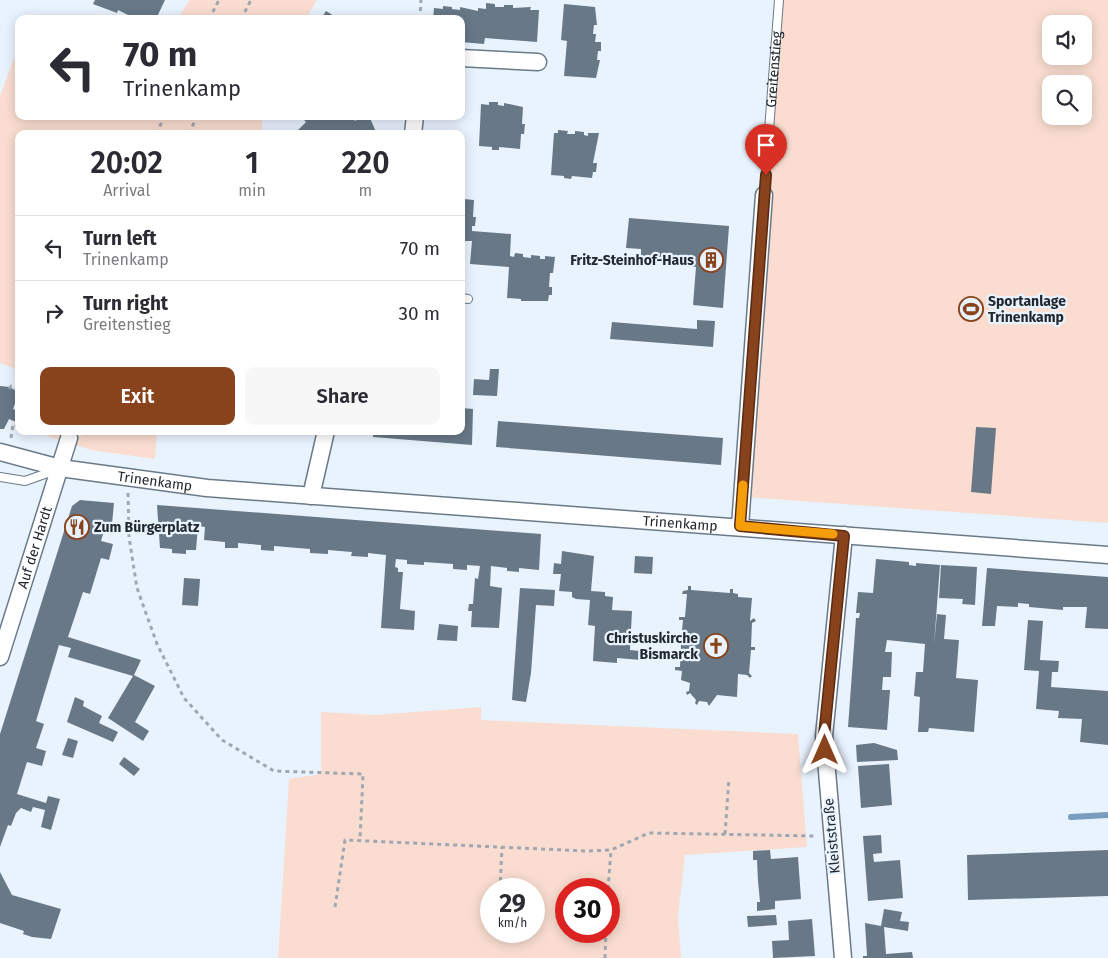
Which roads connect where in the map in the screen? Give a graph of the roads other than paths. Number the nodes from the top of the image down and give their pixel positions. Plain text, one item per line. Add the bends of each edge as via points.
1 (779, 0) edge
2 (465, 58) edge
3 (538, 62) dead end
4 (764, 195) joint
5 (325, 435) edge
6 (69, 438) dead end
7 (0, 452) edge
8 (60, 468) junction
9 (0, 477) edge
10 (311, 496) junction
11 (740, 526) junction
12 (844, 536) junction
13 (1108, 555) edge
14 (0, 657) edge
15 (843, 958) edge

1 - 4 lane, Greitenstieg
2 - 3 street
4 - 11 street, Greitenstieg
5 - 10 street
6 - 8 street, Auf der Hardt
7 - 8 street, Trinenkamp
8 - 9 lane via 25,480
8 - 10 street, Trinenkamp via 127,479
8 - 14 street, Auf der Hardt
10 - 11 street, Trinenkamp
11 - 12 street, Trinenkamp
12 - 13 street, Trinenkamp
12 - 15 street, Kleiststraße via 824,736

